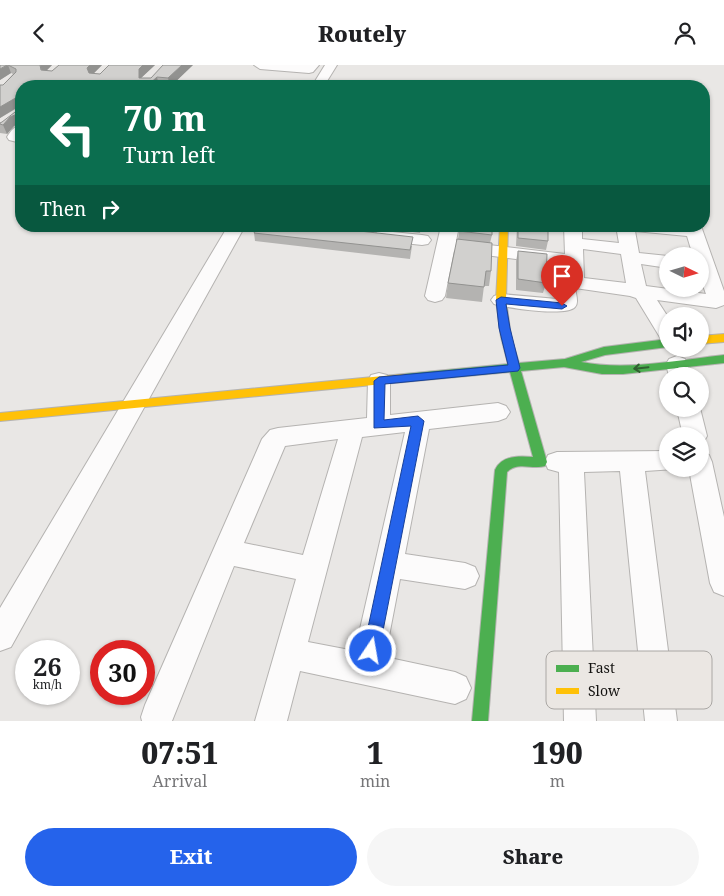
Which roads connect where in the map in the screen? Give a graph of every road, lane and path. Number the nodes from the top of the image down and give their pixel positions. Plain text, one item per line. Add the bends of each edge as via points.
1 (260, 65) edge
2 (313, 65) edge
3 (331, 65) edge
4 (322, 80) edge
5 (234, 232) edge
6 (449, 232) edge
7 (504, 232) edge
8 (560, 232) edge
9 (626, 232) edge
10 (694, 232) edge
11 (366, 234) edge
12 (573, 235) edge
13 (422, 240) dead end
14 (446, 245) junction
15 (698, 247) edge
16 (502, 252) junction
17 (630, 253) junction
18 (563, 259) junction
19 (659, 260) edge
20 (709, 280) edge
21 (640, 292) junction
22 (659, 294) edge
23 (435, 296) dead end
24 (678, 297) edge
25 (501, 300) junction
26 (659, 320) edge
27 (724, 338) edge
28 (709, 339) edge
29 (659, 344) edge
30 (724, 359) edge
31 (564, 363) junction
32 (691, 367) edge
33 (514, 368) junction
34 (659, 370) edge
35 (379, 381) junction
36 (134, 406) junction
37 (498, 412) dead end
38 (0, 417) edge
39 (418, 421) junction
40 (365, 426) junction
41 (631, 461) junction
42 (659, 461) edge
43 (571, 462) junction
44 (541, 463) junction
45 (703, 477) edge
46 (226, 552) junction
47 (389, 564) junction
48 (313, 570) junction
49 (465, 576) dead end
50 (724, 583) edge
51 (0, 636) edge
52 (578, 651) edge
53 (653, 651) edge
54 (290, 654) junction
55 (367, 669) junction
56 (455, 688) dead end
57 (157, 717) dead end
58 (271, 721) edge
59 (480, 721) edge

1 - 2 street via 309,69
3 - 4 street
5 - 36 street
6 - 14 street
7 - 16 street
8 - 18 street
9 - 17 street
10 - 15 street
11 - 13 street
12 - 17 street
12 - 21 street via 578,283
14 - 16 street
14 - 23 street
16 - 18 street
16 - 25 street
17 - 19 street
17 - 21 street
18 - 25 street via 566,304
20 - 24 street via 716,302
21 - 22 street
21 - 26 street
25 - 33 street
27 - 28 street
29 - 31 street via 592,352
30 - 32 street
31 - 33 street
34 -> 31 street via 602,370
33 - 35 street
33 - 44 street
35 - 36 street
35 - 40 street
36 - 38 street
36 - 51 street
37 - 39 street
39 - 40 street
39 - 47 street
40 - 46 street via 278,437 271,446
40 - 48 street
41 - 42 street
41 - 43 street
41 - 53 street
43 - 44 street
43 - 52 street
44 - 59 street via 514,461 501,470
45 - 50 street
46 - 48 street
46 - 57 street
47 - 49 street
47 - 55 street
48 - 54 street
54 - 55 street
54 - 58 street
55 - 56 street

